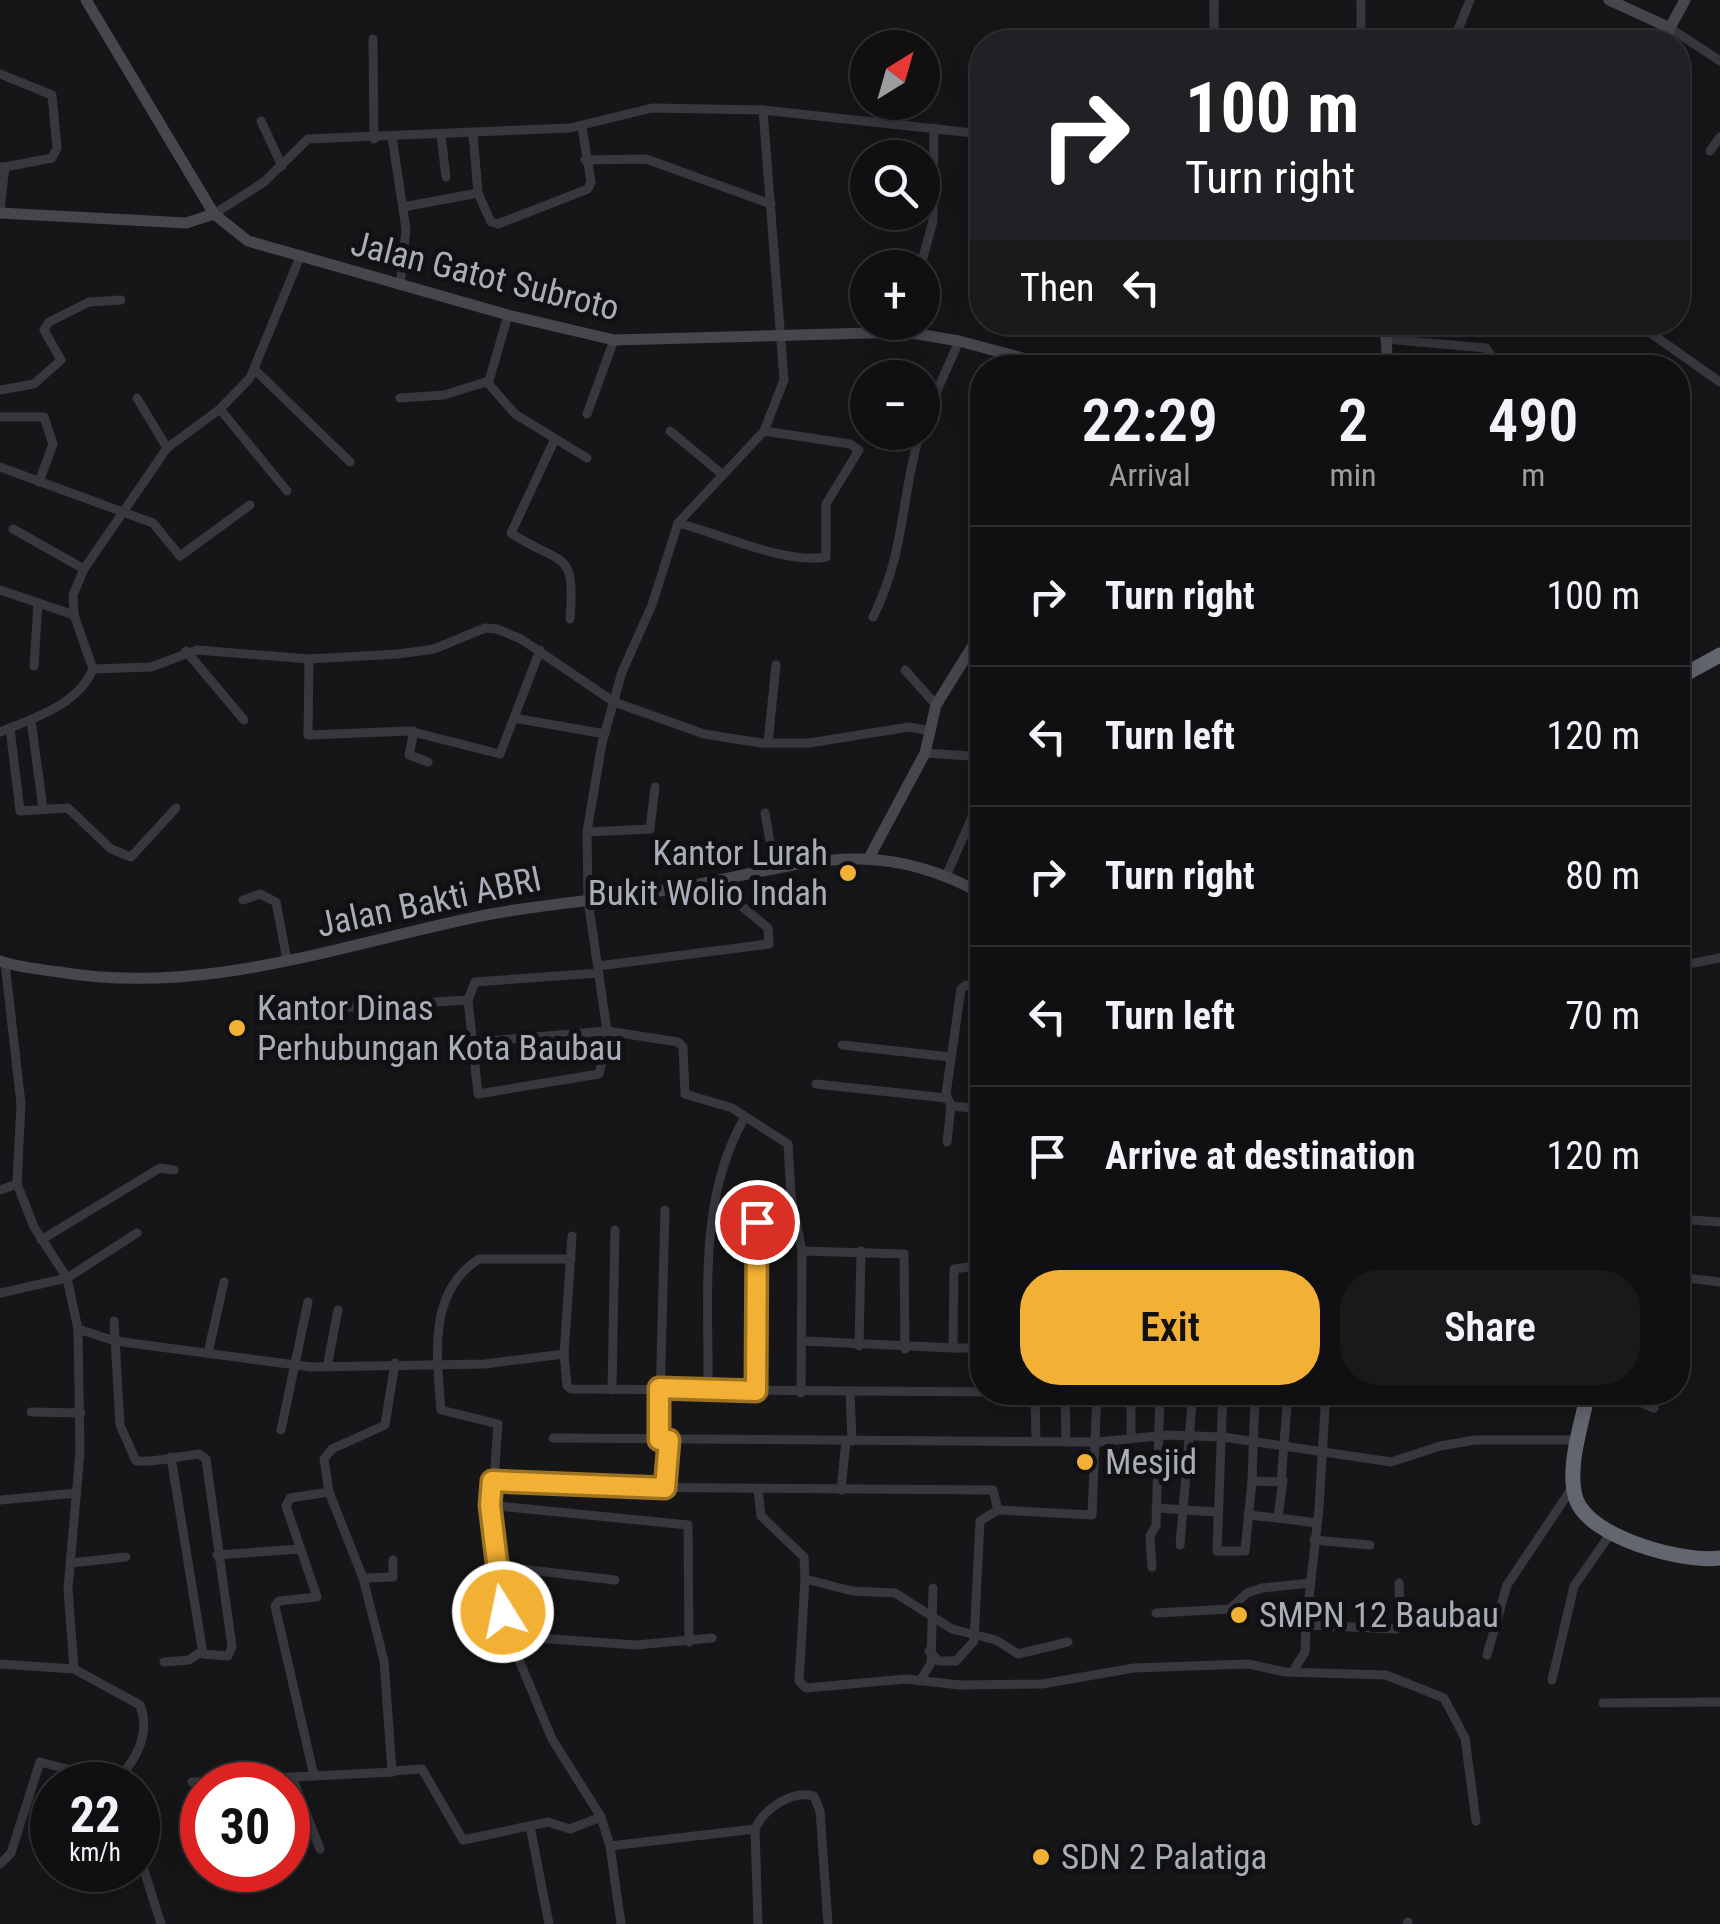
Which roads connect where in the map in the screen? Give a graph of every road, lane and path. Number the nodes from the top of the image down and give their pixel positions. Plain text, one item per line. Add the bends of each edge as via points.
1 (86, 0) edge
2 (1214, 0) edge
3 (1362, 0) edge
4 (1470, 0) edge
5 (1610, 0) edge
6 (1685, 0) edge
7 (1631, 4) edge
8 (1670, 28) junction
9 (1214, 30) edge
10 (1361, 30) edge
11 (1458, 30) edge
12 (1673, 30) edge
13 (373, 39) dead end
14 (1690, 41) edge
15 (1720, 61) edge
16 (0, 74) edge
17 (763, 110) junction
18 (261, 121) dead end
19 (582, 127) junction
20 (934, 128) junction
21 (970, 132) edge
22 (441, 134) junction
23 (473, 134) junction
24 (1720, 136) edge
25 (392, 137) junction
26 (374, 139) junction
27 (933, 140) edge
28 (1710, 151) dead end
29 (585, 160) junction
30 (282, 166) junction
31 (2, 167) edge
32 (446, 177) dead end
33 (478, 192) junction
34 (771, 204) junction
35 (403, 207) junction
36 (0, 211) edge
37 (214, 214) junction
38 (300, 257) junction
39 (400, 286) junction
40 (121, 300) dead end
41 (508, 315) junction
42 (850, 331) edge
43 (1385, 335) edge
44 (1653, 335) edge
45 (784, 336) junction
46 (940, 336) edge
47 (1385, 339) junction
48 (614, 340) junction
49 (959, 341) junction
50 (1011, 355) edge
51 (1387, 355) edge
52 (1492, 355) edge
53 (1682, 355) edge
54 (1690, 361) edge
55 (255, 370) junction
56 (487, 382) junction
57 (1720, 382) edge
58 (940, 384) edge
59 (0, 390) edge
60 (138, 398) dead end
61 (400, 398) dead end
62 (220, 409) junction
63 (587, 414) dead end
64 (0, 416) edge
65 (670, 431) dead end
66 (764, 431) junction
67 (554, 441) junction
68 (168, 448) junction
69 (916, 450) edge
70 (587, 458) dead end
71 (350, 462) dead end
72 (0, 467) edge
73 (722, 475) junction
74 (39, 482) junction
75 (287, 491) dead end
76 (250, 505) dead end
77 (121, 512) junction
78 (678, 523) junction
79 (13, 529) dead end
80 (84, 569) junction
81 (0, 590) edge
82 (38, 603) junction
83 (74, 615) junction
84 (873, 617) dead end
85 (570, 619) dead end
86 (540, 650) junction
87 (970, 650) edge
88 (186, 651) junction
89 (1720, 655) edge
90 (308, 658) junction
91 (776, 665) dead end
92 (34, 666) dead end
93 (93, 669) junction
94 (905, 670) dead end
95 (1690, 671) edge
96 (614, 702) junction
97 (936, 705) junction
98 (514, 718) junction
99 (31, 720) junction
100 (244, 720) dead end
101 (5, 730) edge
102 (414, 731) junction
103 (932, 731) junction
104 (605, 734) junction
105 (768, 743) junction
106 (925, 753) junction
107 (970, 756) edge
108 (428, 762) dead end
109 (655, 787) dead end
110 (176, 808) dead end
111 (43, 809) junction
112 (765, 812) dead end
113 (970, 822) edge
114 (587, 832) junction
115 (870, 856) junction
116 (775, 870) junction
117 (947, 874) junction
118 (724, 879) junction
119 (970, 887) edge
120 (243, 900) dead end
121 (588, 900) junction
122 (1720, 958) edge
123 (288, 960) junction
124 (3, 962) edge
125 (1690, 964) edge
126 (598, 970) junction
127 (970, 986) edge
128 (468, 1000) junction
129 (338, 1008) dead end
130 (607, 1031) junction
131 (475, 1042) junction
132 (842, 1045) dead end
133 (950, 1057) junction
134 (816, 1084) dead end
135 (949, 1102) junction
136 (970, 1106) edge
137 (745, 1117) junction
138 (947, 1142) dead end
139 (174, 1170) dead end
140 (17, 1184) junction
141 (0, 1190) edge
142 (760, 1203) dead end
143 (665, 1210) dead end
144 (1690, 1220) edge
145 (1720, 1222) edge
146 (616, 1230) dead end
147 (137, 1232) dead end
148 (572, 1236) dead end
149 (41, 1240) junction
150 (802, 1251) junction
151 (861, 1251) junction
152 (571, 1259) junction
153 (970, 1265) edge
154 (67, 1278) junction
155 (1690, 1278) edge
156 (224, 1282) dead end
157 (1720, 1282) edge
158 (0, 1293) edge
159 (308, 1302) dead end
160 (338, 1310) dead end
161 (114, 1321) dead end
162 (78, 1329) junction
163 (115, 1342) junction
164 (804, 1342) junction
165 (858, 1346) junction
166 (952, 1348) junction
167 (970, 1348) edge
168 (905, 1349) junction
169 (208, 1353) junction
170 (564, 1354) junction
171 (437, 1361) junction
172 (395, 1363) junction
173 (292, 1364) junction
174 (327, 1366) junction
175 (659, 1388) junction
176 (708, 1388) junction
177 (612, 1390) junction
178 (756, 1391) junction
179 (850, 1392) junction
180 (970, 1392) edge
181 (801, 1393) junction
182 (1035, 1405) edge
183 (1066, 1405) edge
184 (1097, 1405) edge
185 (1131, 1405) edge
186 (1160, 1405) edge
187 (1191, 1405) edge
188 (1224, 1405) edge
189 (1256, 1405) edge
190 (1288, 1405) edge
191 (1325, 1405) edge
192 (1586, 1405) edge
193 (1647, 1405) edge
194 (1654, 1408) dead end
195 (31, 1412) dead end
196 (80, 1413) junction
197 (281, 1430) dead end
198 (1159, 1435) junction
199 (1188, 1436) junction
200 (1223, 1437) junction
201 (553, 1438) dead end
202 (664, 1440) junction
203 (1131, 1440) junction
204 (1256, 1440) junction
205 (1579, 1440) junction
206 (849, 1441) junction
207 (1036, 1442) junction
208 (1066, 1442) junction
209 (1098, 1442) junction
210 (1287, 1444) junction
211 (1320, 1452) junction
212 (171, 1457) junction
213 (1283, 1480) junction
214 (492, 1481) junction
215 (1252, 1481) junction
216 (1573, 1486) junction
217 (665, 1488) junction
218 (758, 1490) junction
219 (841, 1490) junction
220 (328, 1492) junction
221 (77, 1493) junction
222 (0, 1500) edge
223 (490, 1505) junction
224 (1156, 1508) junction
225 (1183, 1508) junction
226 (998, 1510) junction
227 (1216, 1512) junction
228 (1248, 1515) junction
229 (1278, 1518) junction
230 (1317, 1523) junction
231 (1611, 1532) junction
232 (1314, 1540) junction
233 (1180, 1545) dead end
234 (1370, 1545) dead end
235 (301, 1549) junction
236 (217, 1555) junction
237 (126, 1558) dead end
238 (1720, 1558) edge
239 (393, 1560) dead end
240 (71, 1563) junction
241 (495, 1566) junction
242 (1152, 1567) dead end
243 (364, 1578) junction
244 (805, 1579) junction
245 (615, 1580) dead end
246 (1310, 1582) junction
247 (1398, 1583) dead end
248 (933, 1588) dead end
249 (1156, 1613) dead end
250 (934, 1618) junction
251 (1306, 1624) junction
252 (974, 1634) junction
253 (510, 1636) junction
254 (712, 1638) dead end
255 (689, 1642) junction
256 (1068, 1642) dead end
257 (202, 1650) junction
258 (929, 1652) junction
259 (1487, 1656) dead end
260 (164, 1662) dead end
261 (0, 1664) edge
262 (1295, 1668) junction
263 (74, 1669) junction
264 (1552, 1680) dead end
265 (920, 1681) junction
266 (1720, 1702) edge
267 (1602, 1704) dead end
268 (131, 1762) edge
269 (396, 1772) junction
270 (310, 1776) edge
271 (314, 1776) junction
272 (30, 1792) edge
273 (601, 1817) junction
274 (1476, 1821) dead end
275 (310, 1823) edge
276 (530, 1826) junction
277 (755, 1828) junction
278 (610, 1846) junction
279 (320, 1849) dead end
280 (0, 1864) edge
281 (151, 1892) edge
282 (161, 1924) edge
283 (549, 1924) edge
284 (620, 1924) edge
285 (758, 1924) edge
286 (828, 1924) edge

1 - 37 street, Jalan Gatot Subroto
2 - 9 street
3 - 10 street
4 - 11 street
5 - 7 street
6 - 8 street
7 - 8 street
8 - 12 street
13 - 26 street
14 - 15 street
16 - 31 street via 52,96 57,148 52,158
17 - 19 street via 643,108
17 - 20 street
17 - 34 street
18 - 30 street
19 - 23 street
19 - 29 street
20 - 21 street
20 - 27 street
22 - 23 street
22 - 25 street
22 - 32 street
23 - 33 street
24 - 28 street
25 - 26 street
25 - 35 street
26 - 30 street via 308,139
29 - 33 street via 588,188 506,222 491,222
29 - 34 street via 646,158
30 - 37 street
31 - 36 street
33 - 35 street
34 - 45 street
35 - 39 street
36 - 37 street via 186,223
37 - 38 street, Jalan Gatot Subroto via 248,240
38 - 39 street, Jalan Gatot Subroto
38 - 55 street
39 - 41 street, Jalan Gatot Subroto
40 - 59 street via 94,300 49,322 44,330 61,360 34,384
41 - 48 street, Jalan Gatot Subroto
41 - 56 street
42 - 45 street, Jalan Gatot Subroto
43 - 47 street
44 - 53 street
45 - 48 street, Jalan Gatot Subroto
45 - 66 street via 784,380
46 - 49 street, Jalan Gatot Subroto
47 - 51 street
47 - 52 street via 1486,348
48 - 63 street
49 - 50 street, Jalan Gatot Subroto
49 - 58 street
54 - 57 street
55 - 62 street
55 - 71 street
56 - 61 street via 444,395
56 - 67 street via 515,414
60 - 68 street
62 - 68 street
62 - 75 street
64 - 74 street via 38,414 45,420 53,444
65 - 73 street
66 - 73 street
66 - 78 street via 859,450 826,504 827,556 812,559
67 - 70 street
67 - 85 street via 511,532 568,566 574,575
68 - 77 street
69 - 84 street via 898,557
72 - 74 street
73 - 78 street
74 - 77 street
76 - 77 street via 184,556 160,528
77 - 80 street
78 - 96 street
79 - 80 street
80 - 83 street via 73,595
81 - 82 street
82 - 83 street
82 - 92 street
83 - 93 street
86 - 90 street via 485,628 422,651
86 - 96 street
86 - 98 street
87 - 97 street
88 - 90 street
88 - 93 street via 163,664
88 - 100 street
89 - 95 highway
90 - 102 street via 308,735
91 - 105 street
93 - 99 street via 83,691
94 - 97 street
96 - 104 street
96 - 105 street via 704,734
97 - 103 street
98 - 102 street via 500,754
98 - 104 street
99 - 101 street
99 - 111 street
101 - 111 street via 17,808
102 - 108 street via 409,755
103 - 105 street via 909,727 842,741
103 - 106 street
104 - 114 street
106 - 107 street
106 - 115 street
109 - 114 street via 650,829
110 - 111 street via 131,856 111,848 68,808
112 - 116 street
113 - 117 street
114 - 121 street
115 - 116 street, Jalan Bakti ABRI
115 - 117 street, Jalan Bakti ABRI
116 - 118 street, Jalan Bakti ABRI
117 - 119 street, Jalan Bakti ABRI
118 - 121 street, Jalan Bakti ABRI
118 - 126 street via 738,904 768,928 768,944
120 - 123 street via 260,894 276,902
121 - 123 street, Jalan Bakti ABRI via 488,914
121 - 126 street
122 - 125 street
123 - 124 street, Jalan Bakti ABRI via 150,978
124 - 140 street via 21,1104
126 - 128 street via 477,980
126 - 130 street
127 - 133 street via 961,989
128 - 129 street
128 - 131 street
130 - 131 street
130 - 131 street via 597,1076 478,1094
130 - 137 street via 681,1043 685,1094
132 - 133 street
133 - 135 street
134 - 135 street
135 - 136 street
135 - 138 street
137 - 150 street via 790,1146
137 - 176 street via 725,1152 710,1204
139 - 149 street via 160,1168
140 - 141 street
140 - 149 street
142 - 178 street
143 - 175 street
144 - 145 street
146 - 177 street
147 - 154 street
148 - 152 street
149 - 154 street
150 - 151 street
150 - 164 street
151 - 165 street
151 - 168 street via 904,1254
152 - 170 street
152 - 171 street via 492,1256 466,1268 448,1294
153 - 166 street via 954,1269
154 - 158 street
154 - 162 street
155 - 157 street
156 - 169 street
159 - 173 street
160 - 174 street
161 - 163 street
162 - 163 street
162 - 196 street
163 - 169 street
163 - 212 street via 126,1443 136,1461
164 - 165 street
164 - 181 street
165 - 168 street
166 - 167 street
166 - 168 street
169 - 173 street
170 - 171 street via 484,1364
170 - 177 street via 567,1386
171 - 172 street
171 - 214 street via 441,1410 498,1424
172 - 174 street
172 - 220 street via 385,1425 326,1454
173 - 174 street
173 - 197 street
175 - 176 street
175 - 177 street
175 - 202 street
176 - 178 street
178 - 181 street
179 - 180 street
179 - 181 street
179 - 206 street
182 - 207 street
183 - 208 street
184 - 209 street
185 - 203 street
186 - 198 street
187 - 199 street
188 - 200 street
189 - 204 street
190 - 210 street
191 - 211 street
192 - 205 highway
193 - 194 street
195 - 196 street
196 - 221 street
198 - 199 street
198 - 203 street
198 - 224 street
199 - 200 street
199 - 225 street
200 - 204 street
200 - 227 street
201 - 202 street
202 - 206 street
202 - 217 street
203 - 209 street
204 - 210 street
204 - 215 street
205 - 211 street via 1475,1440 1391,1462
205 - 216 highway
206 - 207 street
206 - 219 street
207 - 208 street
208 - 209 street
209 - 226 street via 1092,1515
210 - 211 street
210 - 213 street
211 - 230 street
212 - 236 street via 206,1459
212 - 257 street
213 - 215 street
213 - 229 street
214 - 217 street
214 - 223 street
215 - 228 street
216 - 231 highway via 1583,1512
216 - 259 street via 1507,1584
217 - 218 street
218 - 219 street
218 - 244 street via 761,1516 804,1558
219 - 226 street via 992,1490
220 - 235 street via 286,1501
220 - 243 street
221 - 222 street
221 - 240 street
223 - 241 street
223 - 255 street via 688,1525
224 - 225 street
224 - 242 street
225 - 227 street
225 - 233 street
226 - 252 street via 980,1519
227 - 228 street via 1216,1550 1236,1554 1246,1551
228 - 229 street
229 - 230 street
230 - 232 street
231 - 238 highway via 1689,1559
231 - 264 street via 1574,1586
232 - 234 street
232 - 246 street
235 - 236 street
235 - 271 street via 317,1597 275,1606
236 - 257 street via 232,1651 215,1657
237 - 240 street
239 - 243 street via 393,1577
240 - 263 street
241 - 245 street
241 - 253 street
243 - 269 street via 384,1661 390,1768
244 - 250 street via 895,1593
244 - 265 street via 802,1687
246 - 249 street via 1262,1588 1230,1609
246 - 251 street
247 - 251 street via 1396,1629
248 - 250 street
250 - 252 street
250 - 258 street
251 - 262 street via 1305,1652
252 - 256 street via 1018,1654
252 - 258 street via 963,1659 939,1660
253 - 255 street
253 - 273 street via 552,1739
254 - 255 street
257 - 260 street via 189,1660
258 - 265 street via 930,1669
261 - 263 street
262 - 265 street via 1134,1668 1042,1684
262 - 274 street via 1386,1676 1444,1698 1465,1738
263 - 268 street via 143,1710 144,1731
266 - 267 street
269 - 271 street
269 - 276 street via 422,1769 460,1838
270 - 271 street
272 - 280 street
273 - 276 street via 570,1829 550,1822
273 - 278 street
275 - 279 street
276 - 283 street
277 - 278 street
277 - 285 street
277 - 286 street via 768,1808 805,1794 819,1802
278 - 284 street
281 - 282 street

